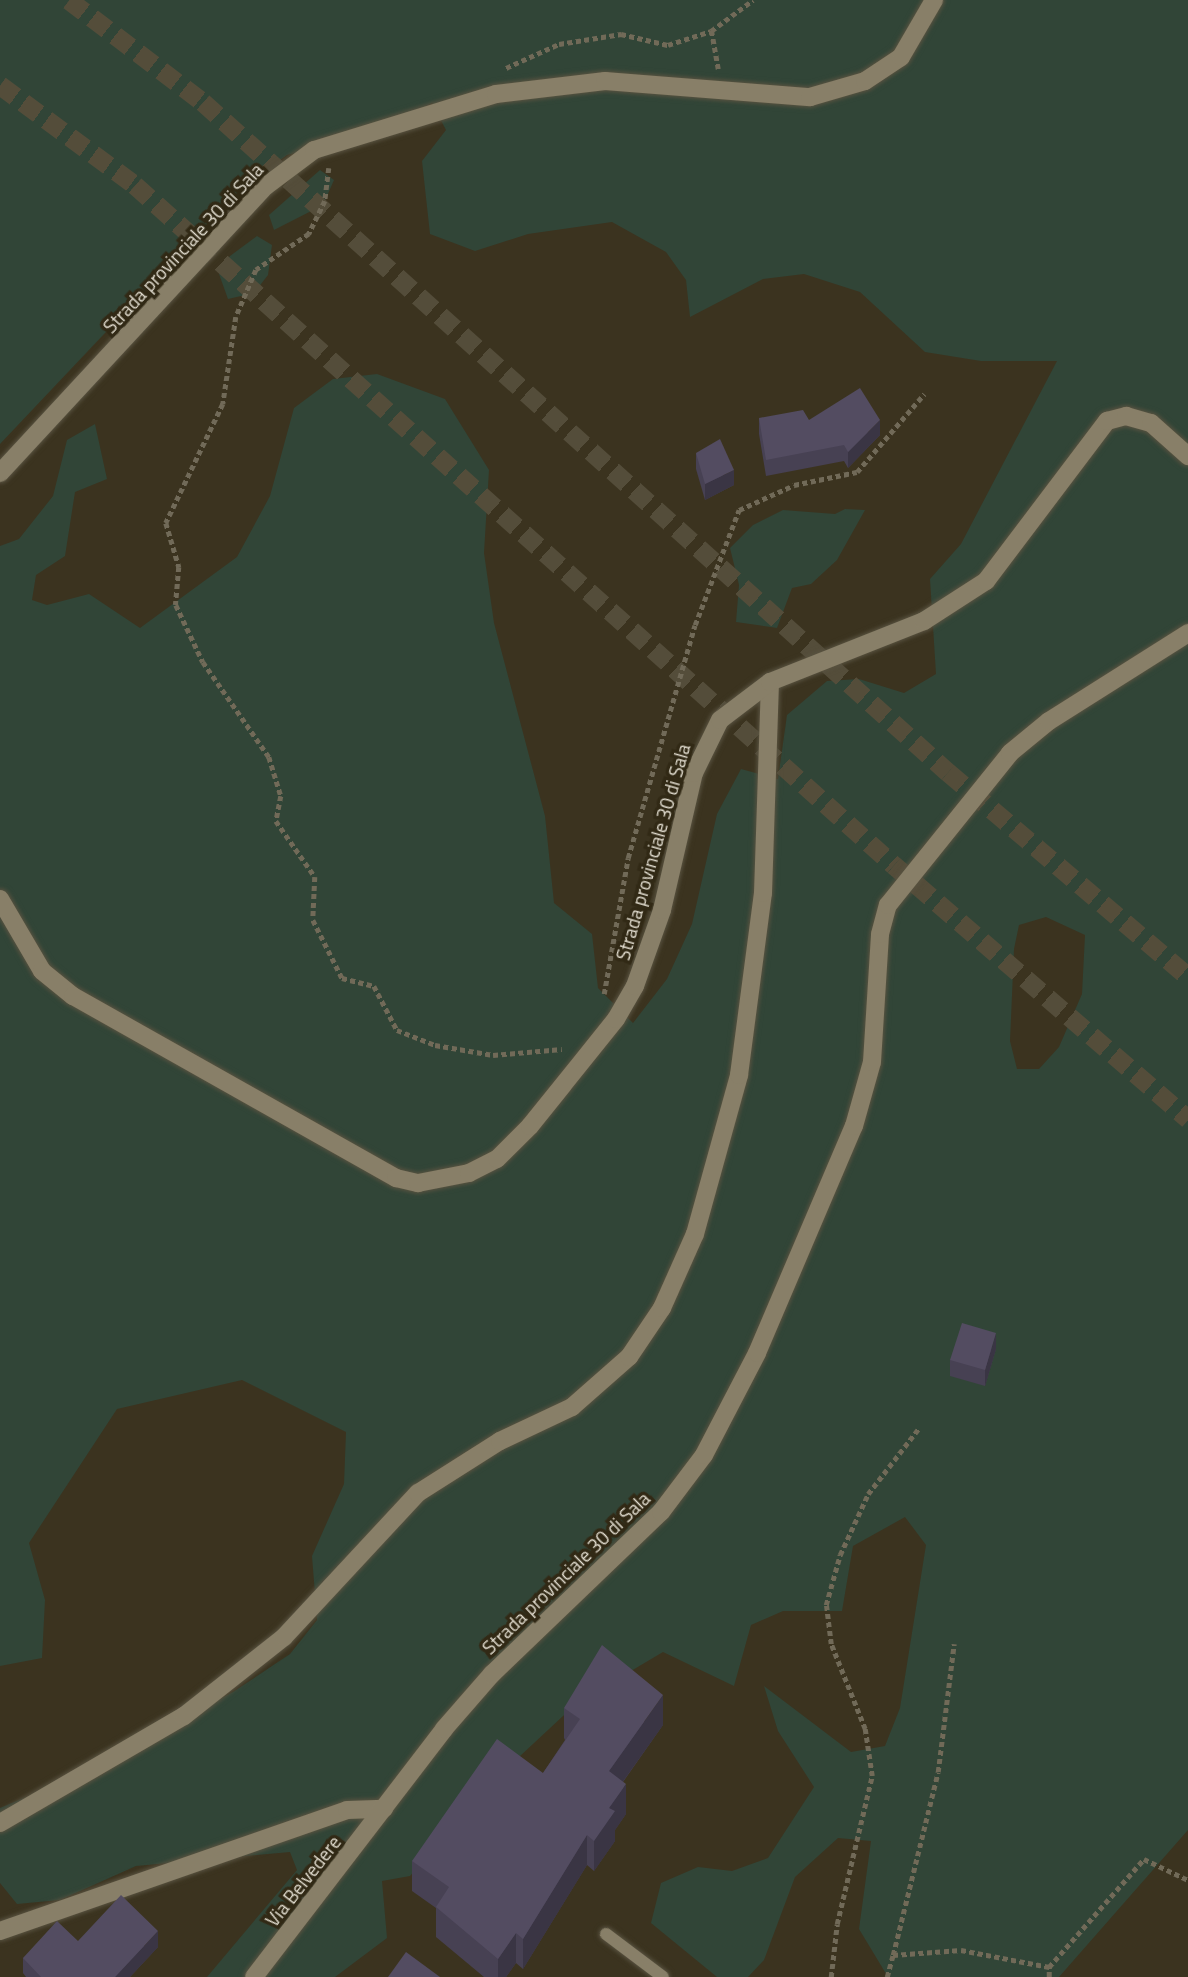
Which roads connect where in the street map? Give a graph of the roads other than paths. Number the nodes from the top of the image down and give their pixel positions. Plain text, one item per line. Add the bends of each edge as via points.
1 (934, 0) edge
2 (1188, 456) edge
3 (0, 473) edge
4 (1188, 633) edge
5 (770, 682) junction
6 (0, 899) edge
7 (384, 1809) junction
8 (0, 1823) edge
9 (0, 1931) edge
10 (606, 1934) dead end
11 (254, 1977) edge
12 (663, 1977) edge

1 - 3 street, Strada provinciale 30 di Sala via 901,58 865,81 810,97 722,94 605,81 496,94 314,150 266,186
2 - 5 street, Strada provinciale 30 di Sala via 1151,423 1126,416 1107,421 986,581 924,621
4 - 7 street, Strada provinciale 30 di Sala via 1049,721 1010,753 888,905 880,934 872,1062 854,1125 757,1353 704,1455 661,1512 492,1674
5 - 6 street, Strada provinciale 30 di Sala via 720,720 707,742 648,954 616,1019 497,1158 447,1180 407,1181 320,1139 73,996 42,971
5 - 8 street via 763,893 738,1075 695,1234 662,1308 629,1357 572,1407 500,1441 418,1493 284,1637 184,1716
7 - 9 street via 347,1810
7 - 11 street, Via Belvedere
10 - 12 lane

